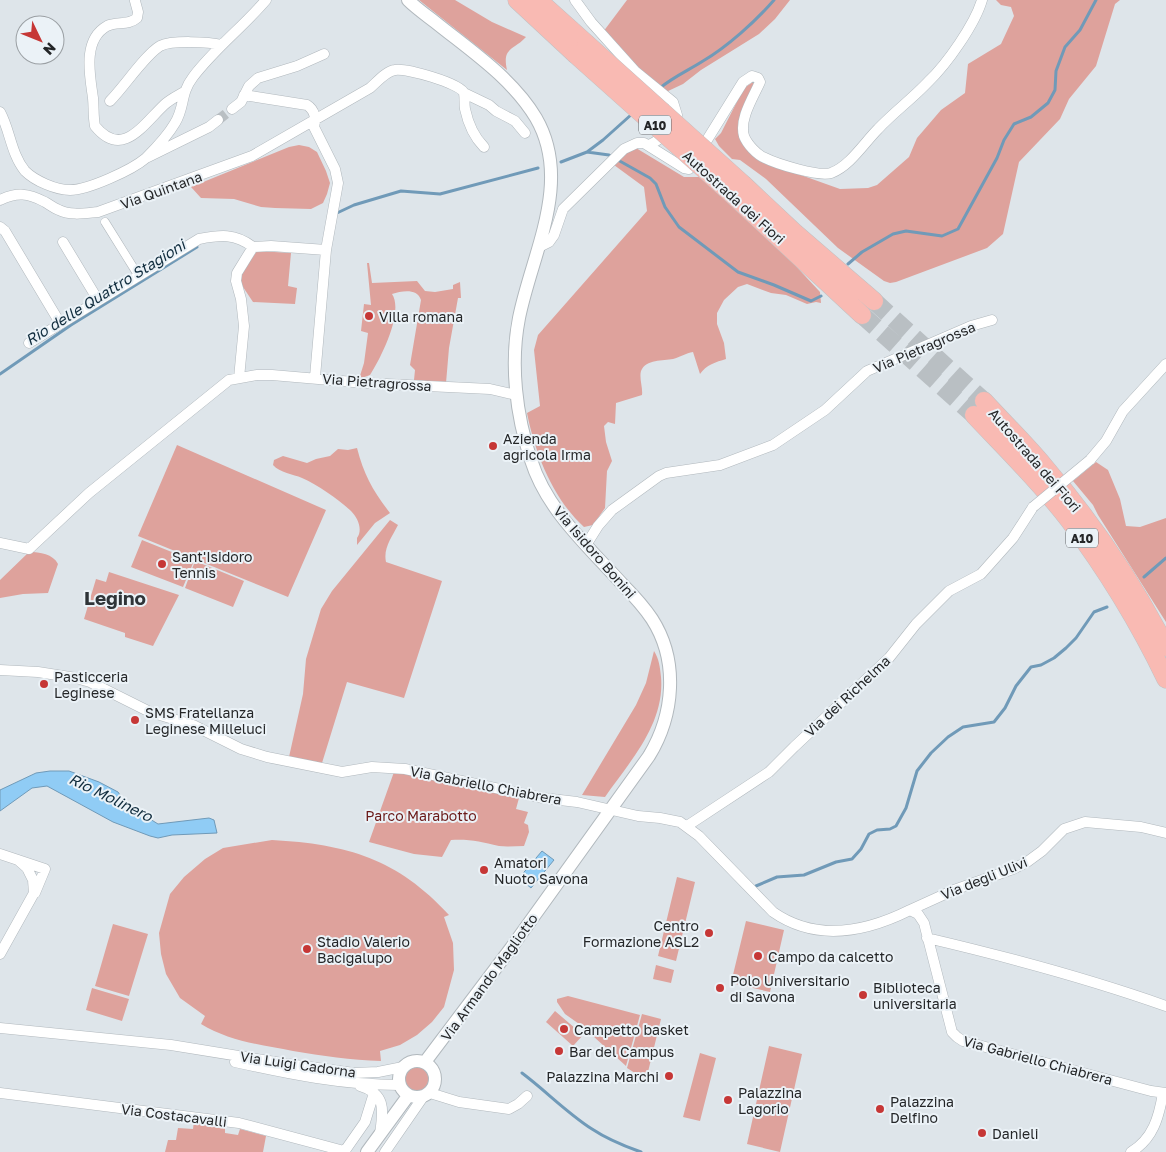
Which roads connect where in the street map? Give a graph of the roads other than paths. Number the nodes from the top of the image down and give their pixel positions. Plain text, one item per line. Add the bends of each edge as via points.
1 (266, 0) edge
2 (408, 0) edge
3 (517, 0) edge
4 (538, 0) edge
5 (576, 0) edge
6 (982, 0) edge
7 (135, 1) dead end
8 (222, 45) junction
9 (581, 49) junction
10 (324, 54) dead end
11 (184, 92) junction
12 (464, 93) junction
13 (244, 95) junction
14 (110, 101) dead end
15 (232, 109) tunnel mouth
16 (0, 112) edge
17 (218, 120) tunnel mouth
18 (315, 120) junction
19 (525, 133) dead end
20 (649, 145) junction
21 (484, 147) dead end
22 (145, 158) junction
23 (739, 191) junction
24 (0, 200) edge
25 (105, 222) dead end
26 (0, 227) edge
27 (64, 242) dead end
28 (253, 247) junction
29 (538, 247) junction
30 (326, 250) junction
31 (138, 275) junction
32 (98, 300) junction
33 (874, 301) tunnel mouth
34 (862, 315) tunnel mouth
35 (992, 320) dead end
36 (60, 323) junction
37 (29, 343) dead end
38 (1166, 364) edge
39 (239, 378) junction
40 (315, 378) junction
41 (516, 395) junction
42 (0, 543) edge
43 (586, 545) junction
44 (1166, 647) edge
45 (0, 670) edge
46 (1166, 679) edge
47 (610, 809) junction
48 (686, 826) junction
49 (1166, 833) edge
50 (0, 854) edge
51 (18, 860) junction
52 (552, 892) joint
53 (34, 893) junction
54 (910, 910) junction
55 (927, 938) junction
56 (0, 954) edge
57 (1166, 1006) edge
58 (0, 1028) edge
59 (194, 1049) junction
60 (425, 1062) junction
61 (403, 1067) junction
62 (335, 1080) junction
63 (399, 1085) junction
64 (0, 1093) edge
65 (374, 1093) junction
66 (1164, 1093) edge
67 (426, 1095) junction
68 (408, 1096) junction
69 (527, 1096) dead end
70 (380, 1134) junction
71 (344, 1152) edge
72 (367, 1152) edge
73 (385, 1152) edge
74 (1131, 1152) edge

1 - 8 street
2 - 29 street, Via Isidoro Bonini via 507,81 544,134 551,167 551,197
3 - 9 highway, Autostrada dei Fiori / A10
4 - 9 highway, Autostrada dei Fiori / A10
5 - 20 street via 590,22 635,71 673,102 677,115 672,126 659,141
6 - 20 street via 978,13 929,82 879,127 844,165 830,173 817,175 764,158 752,148 744,136 744,120 760,82 752,76 743,82 689,170
7 - 11 street via 136,18 106,27 92,46 89,61 95,126 108,138 123,140
8 - 11 street
8 - 14 street via 207,42 159,47
9 - 23 highway, Autostrada dei Fiori / A10, bridge
10 - 13 street via 258,78
11 - 22 street via 175,123
12 - 18 street, Via Quintana via 450,83 411,71 395,70
12 - 19 street, Via Quintana via 515,121
12 - 21 street via 471,126
13 - 15 street
13 - 18 street via 307,105
16 - 22 street via 18,160 26,172 52,186 80,189 118,175
17 - 22 street
18 - 24 street, Via Quintana via 252,156 98,212 59,211 28,195 13,194
18 - 30 street via 314,127 335,169 338,183
20 - 29 street via 637,143 624,149 563,209 554,235 549,242
23 - 33 highway, Autostrada dei Fiori / A10 via 794,232
23 - 34 highway, Autostrada dei Fiori / A10
25 - 31 street
26 - 36 street
27 - 32 street
28 - 30 street
28 - 31 street via 233,236 199,239
28 - 39 street via 237,272 236,280 244,326
29 - 41 street, Via Isidoro Bonini via 519,318
30 - 40 street
31 - 32 street
32 - 36 street
35 - 43 street, Via Pietragrossa via 867,371 824,410 773,445 720,465 659,476 612,510
36 - 37 street
38 - 48 street, Via dei Richelma, bridge via 1123,411 1106,441 1090,460 1033,507 1013,538 981,574 949,590 889,658 768,772
39 - 40 street, Via Pietragrossa via 264,375
39 - 42 street, Via Pietragrossa via 229,380 216,389 89,493 29,549
40 - 41 street, Via Pietragrossa via 490,389
41 - 43 street, Via Isidoro Bonini via 523,438 532,464 550,501
43 - 47 street, Via Isidoro Bonini via 652,618 666,654 670,680 669,707 658,741
44 - 46 highway, Autostrada dei Fiori / A10 via 1128,581 1088,522 1044,466 979,408 1068,519 1134,618
45 - 47 street, Via Gabriello Chiabrera via 76,678 107,689 150,712 193,725 241,749 266,757 342,772 372,767 405,769
47 - 48 street, Via Gabriello Chiabrera via 667,819
47 - 52 street, Via Isidoro Bonini
48 - 54 street, Via Gabriello Chiabrera via 773,912 795,925 842,931 888,921
49 - 54 street, Via degli Ulivi via 1084,822 1064,829 1027,862
50 - 51 street
51 - 53 street via 33,880
51 - 53 street via 45,869
52 - 60 street, Via Armando Magliotto
53 - 56 street
54 - 55 street, Via Gabriello Chiabrera via 918,914 924,923
55 - 57 street via 1106,985
55 - 66 street, Via Gabriello Chiabrera via 952,1032 957,1038
58 - 59 street, Via Luigi Cadorna
59 - 61 street, Via Luigi Cadorna via 354,1074
59 - 62 street, Via Luigi Cadorna via 221,1059 302,1077
60 - 61 street via 411,1062
60 - 67 street via 431,1067 436,1080
61 - 63 street
62 - 63 street, Via Luigi Cadorna
62 - 65 street, Via Luigi Cadorna
63 - 68 street
64 - 71 street, Via Costacavalli via 238,1123
65 - 70 street via 382,1102
65 - 71 street via 364,1122
66 - 74 street via 1153,1130
67 - 68 street
67 - 69 street via 509,1109
67 - 73 street
68 - 70 street
70 - 72 street

